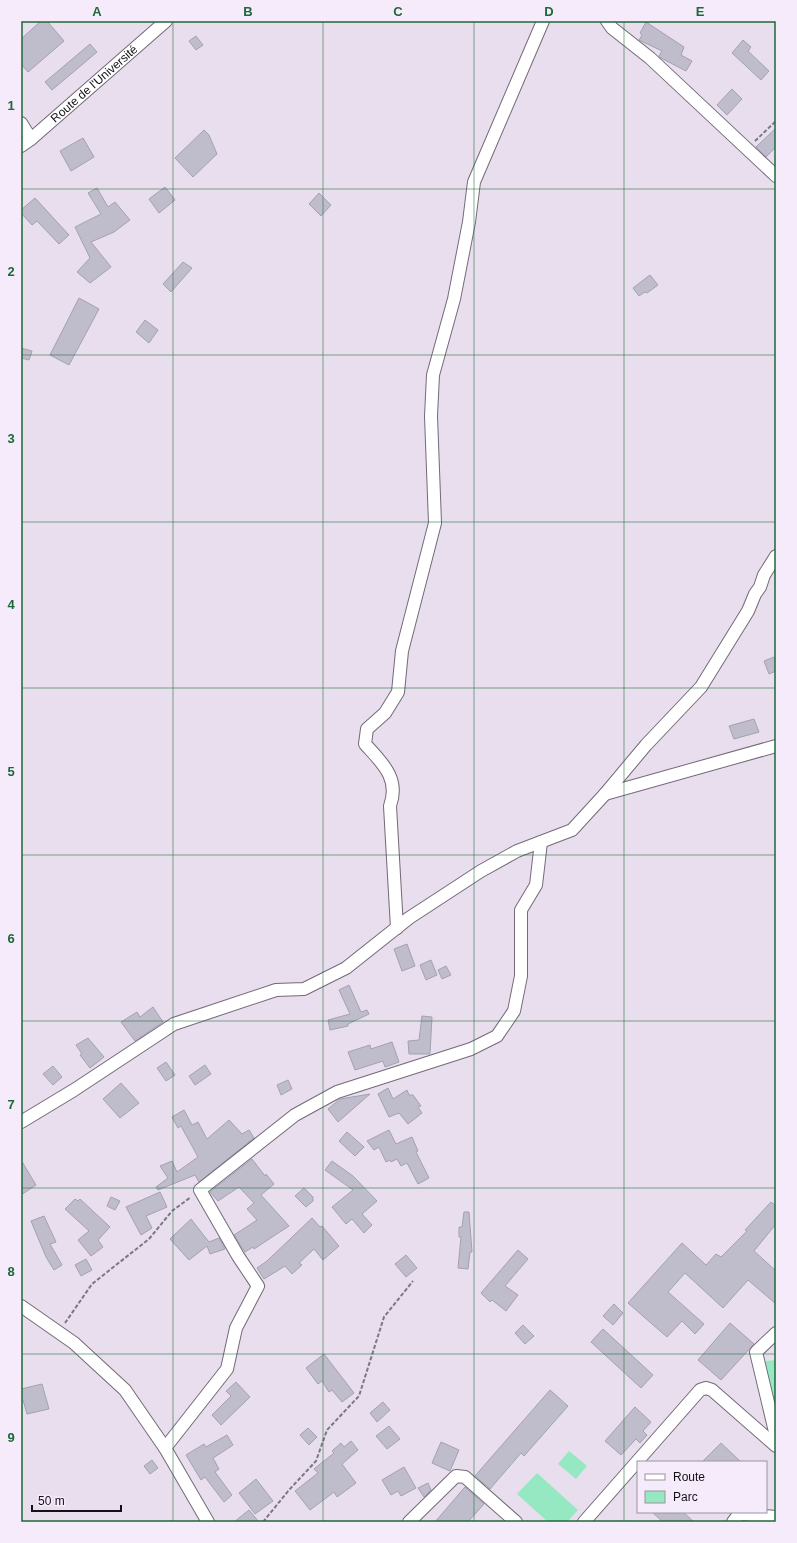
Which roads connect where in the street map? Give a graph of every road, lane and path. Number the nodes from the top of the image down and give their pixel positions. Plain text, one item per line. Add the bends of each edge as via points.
1 (166, 21) edge
2 (543, 21) edge
3 (607, 21) edge
4 (776, 121) edge
5 (21, 123) edge
6 (26, 143) edge
7 (747, 148) junction
8 (776, 176) edge
9 (776, 556) edge
10 (776, 746) edge
11 (605, 794) junction
12 (541, 842) junction
13 (398, 928) junction
14 (21, 1122) edge
15 (200, 1190) junction
16 (413, 1281) dead end
17 (21, 1306) edge
18 (60, 1333) junction
19 (776, 1333) edge
20 (776, 1436) edge
21 (776, 1446) edge
22 (165, 1448) junction
23 (638, 1461) edge
24 (637, 1462) edge
25 (776, 1517) edge
26 (208, 1522) edge
27 (263, 1522) edge
28 (409, 1522) edge
29 (516, 1522) edge
30 (584, 1522) edge
31 (733, 1522) edge

1 - 6 street, Route de l'Université
2 - 13 street via 474,182 454,299 433,375 430,416 435,522 402,651 398,692 385,713 367,729 366,744 391,774 393,798 390,806
3 - 7 street
4 - 7 path
5 - 6 street
7 - 8 street
9 - 11 street via 764,575 748,611 701,687 646,745
10 - 11 street
11 - 12 street via 572,830
12 - 13 street via 517,850 481,871 409,918
12 - 15 street via 536,885 521,910 521,976 514,1011 497,1036 471,1049 337,1092 295,1115
13 - 14 street via 346,968 304,989 276,990 174,1024
15 - 18 path via 172,1211 149,1239 92,1284 68,1317
15 - 22 street via 258,1286 236,1328 227,1369
16 - 27 path via 384,1317 359,1396 327,1430 316,1461 288,1490
17 - 18 street
18 - 22 street via 125,1390
19 - 20 street via 756,1352
21 - 23 street via 712,1390 706,1388 700,1390
22 - 26 street
24 - 30 street
25 - 31 street via 740,1514
28 - 29 street via 456,1476 465,1478

